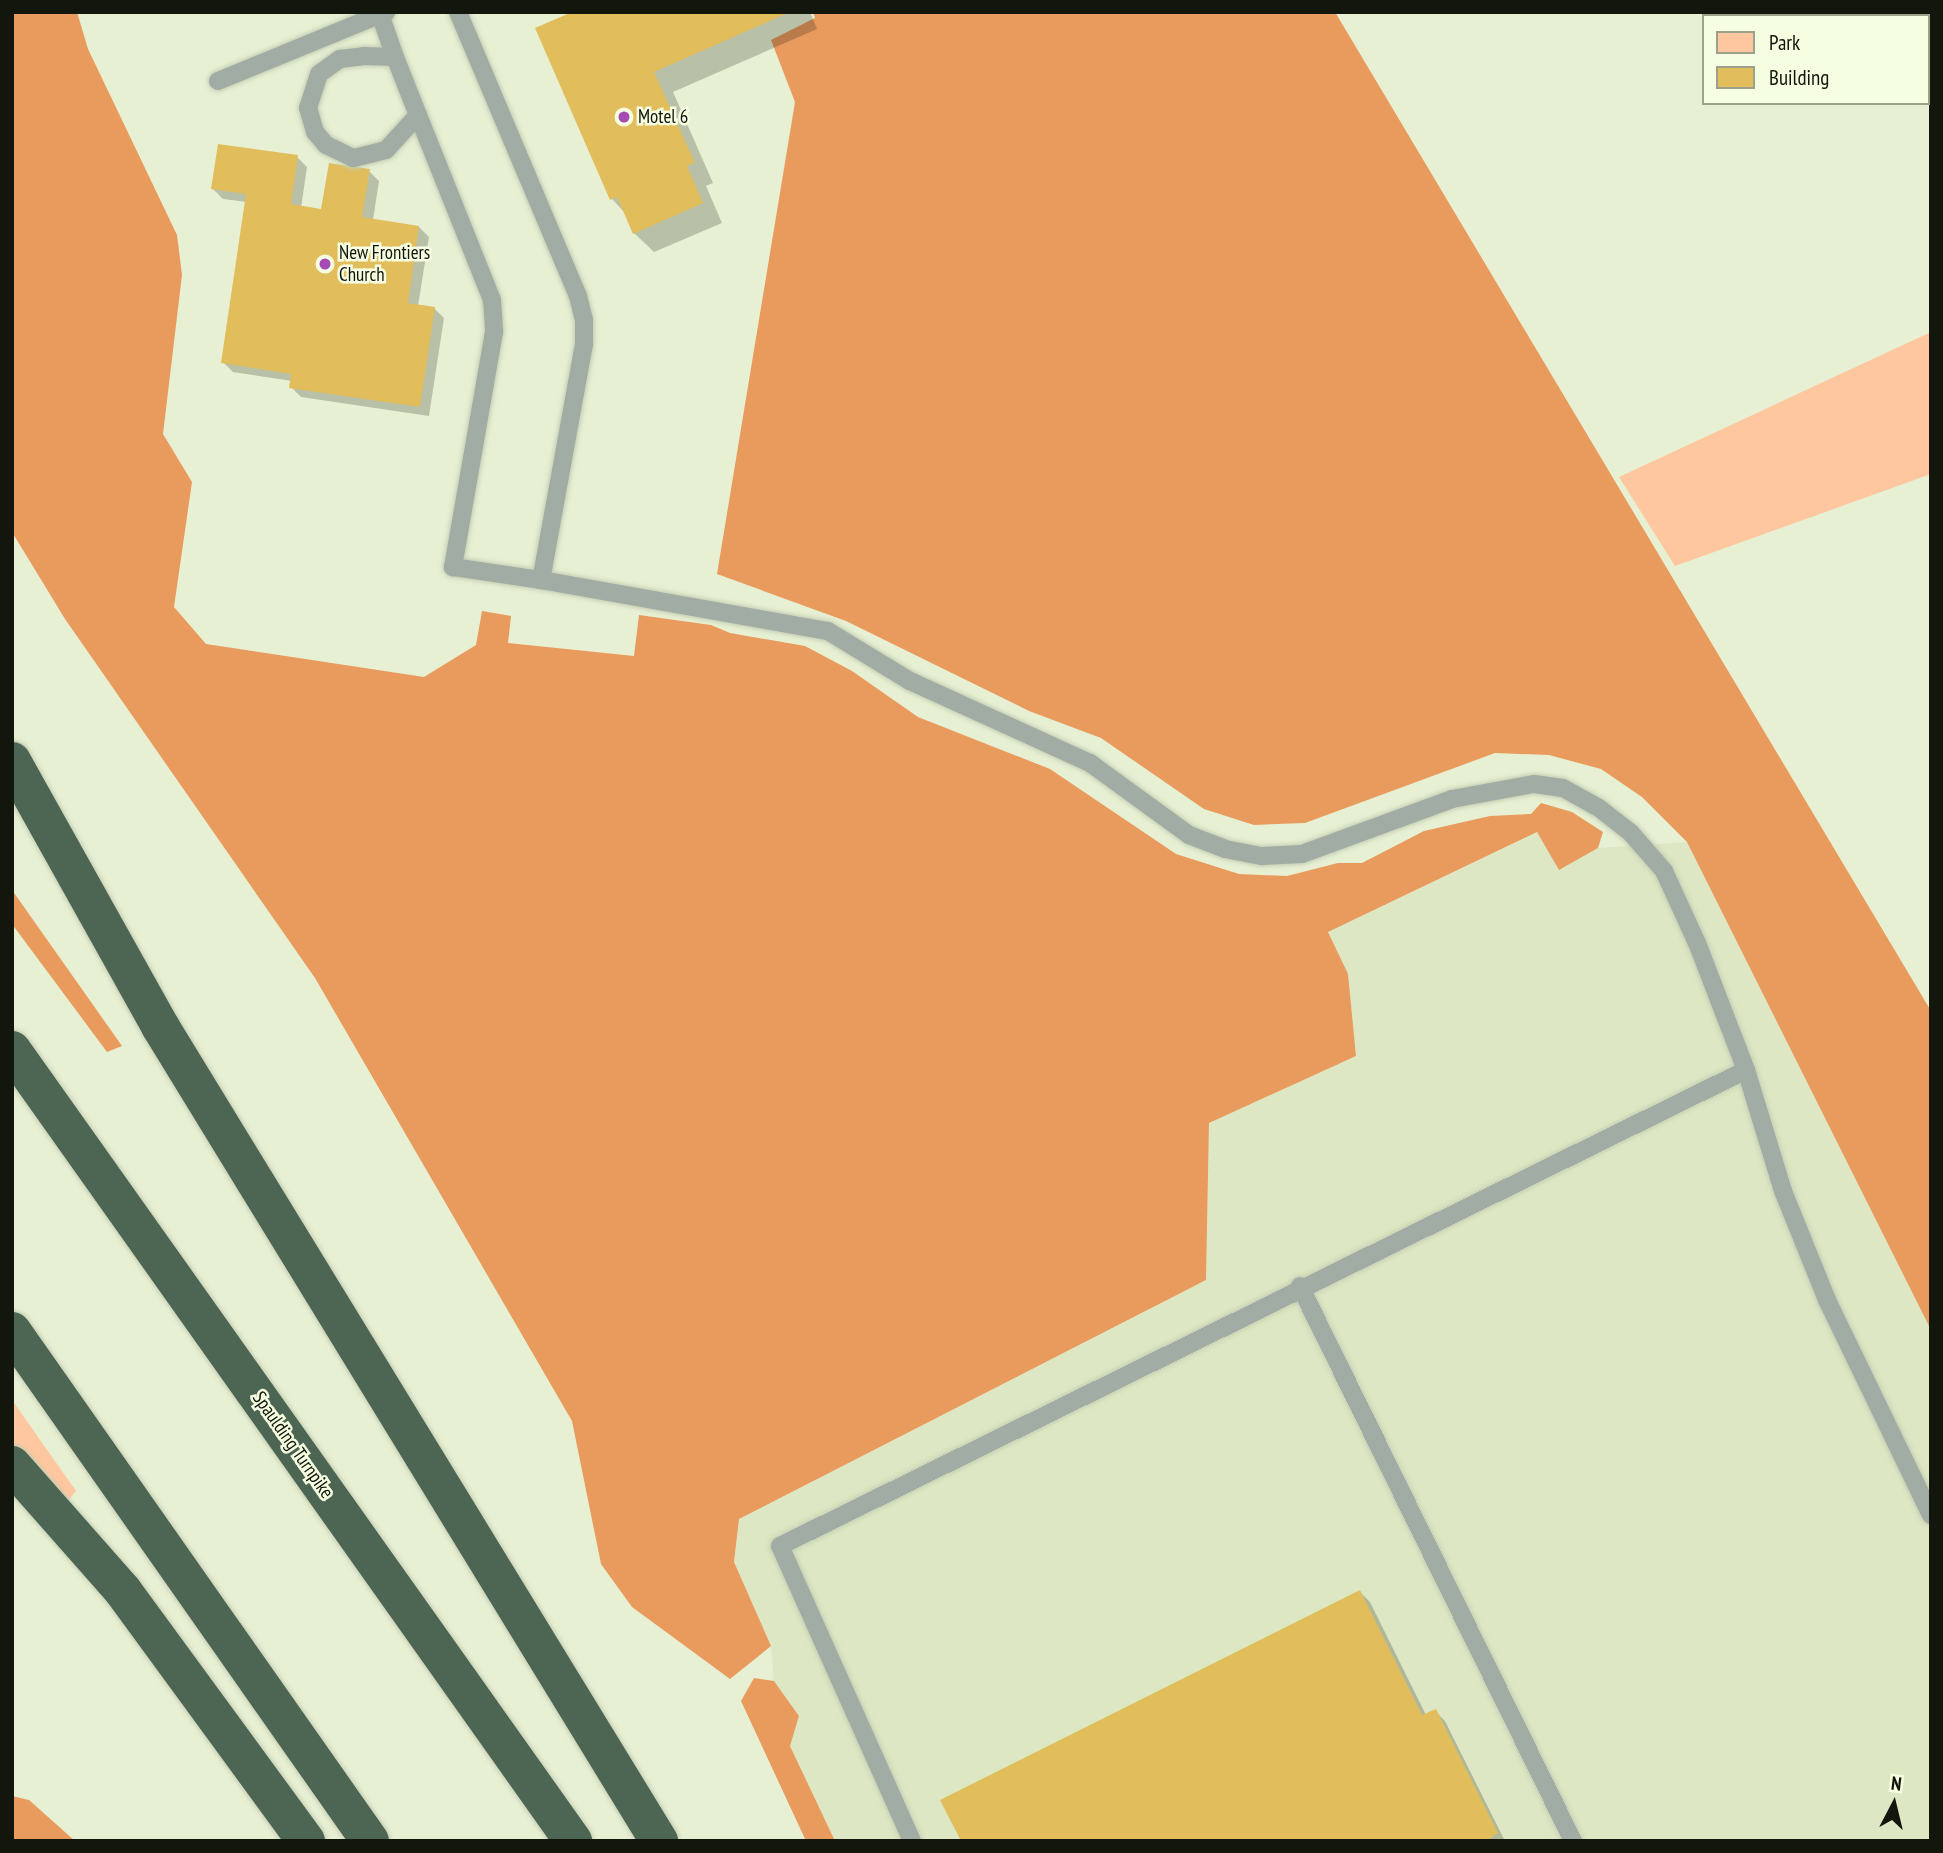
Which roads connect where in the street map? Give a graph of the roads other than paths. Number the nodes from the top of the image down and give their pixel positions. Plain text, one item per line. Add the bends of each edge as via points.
1 (458, 12) edge
2 (383, 13) edge
3 (395, 57) junction
4 (218, 81) dead end
5 (418, 114) junction
6 (541, 580) junction
7 (12, 761) edge
8 (12, 1050) edge
9 (1746, 1070) junction
10 (1300, 1286) junction
11 (12, 1331) edge
12 (12, 1465) edge
13 (1931, 1515) edge
14 (306, 1841) edge
15 (370, 1841) edge
16 (573, 1841) edge
17 (659, 1841) edge
18 (912, 1841) edge
19 (1573, 1841) edge

1 - 6 lane via 578,296 584,320 584,344
2 - 3 lane
2 - 4 lane
3 - 5 lane
3 - 5 lane via 340,59 319,74 308,108 315,132 326,145 353,158 367,157 386,150
5 - 6 lane via 492,300 494,332 453,567
6 - 9 lane via 828,631 910,681 1090,763 1189,835 1225,849 1262,856 1301,854 1482,791 1534,784 1563,788 1630,832 1664,872
7 - 17 highway via 160,1026
8 - 16 highway, Spaulding Turnpike
9 - 10 lane
9 - 13 lane via 1783,1191 1822,1288
10 - 18 lane via 780,1546
10 - 19 lane via 1466,1615
11 - 15 highway
12 - 14 highway via 123,1591

